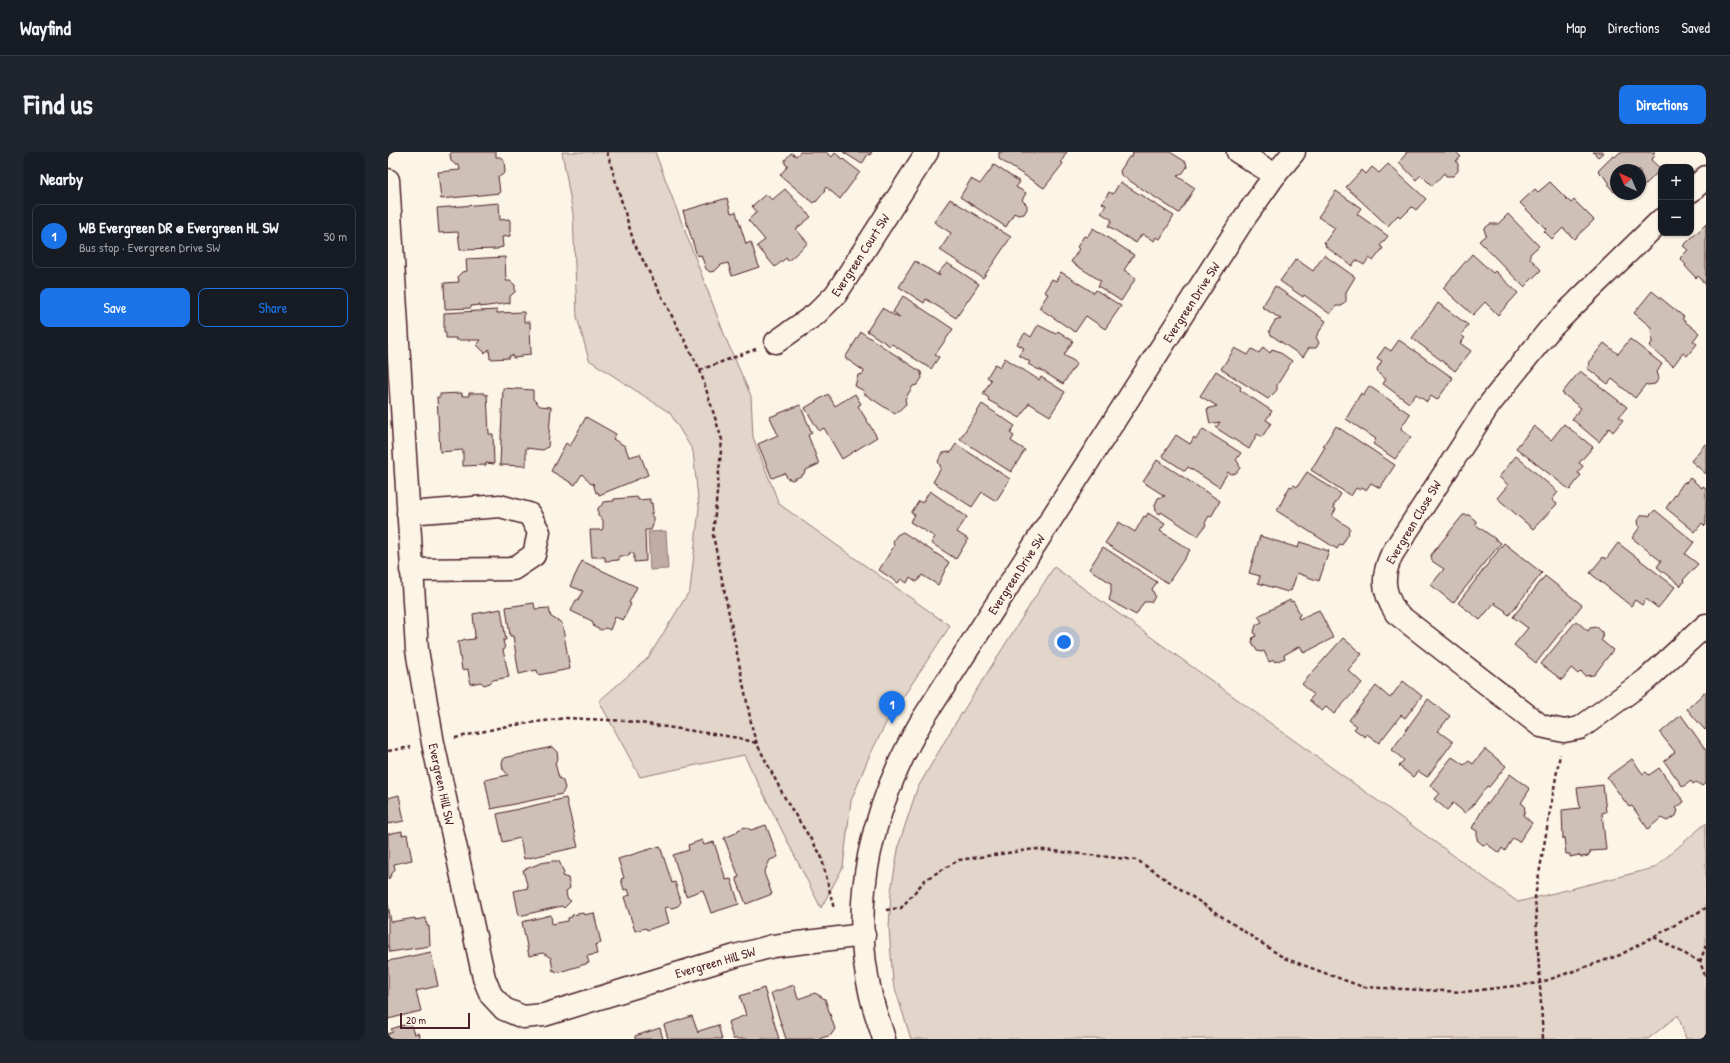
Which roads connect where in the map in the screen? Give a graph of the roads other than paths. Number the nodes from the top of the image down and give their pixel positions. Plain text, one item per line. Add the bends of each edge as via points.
1 (926, 152) edge
2 (1238, 152) edge
3 (1294, 152) edge
4 (1275, 175) junction
5 (1706, 177) edge
6 (388, 180) edge
7 (1694, 188) edge
8 (1658, 223) edge
9 (776, 342) road end
10 (408, 513) junction
11 (411, 570) junction
12 (1706, 625) edge
13 (864, 935) junction
14 (884, 1039) edge

1 - 9 street, Evergreen Court SW via 836,294 816,314
2 - 4 street
3 - 4 street, Evergreen Drive SW
4 - 13 street, Evergreen Drive SW via 1243,220 904,751 878,817 869,852 864,887
5 - 7 street
6 - 10 street, Evergreen Hill SW
8 - 12 street, Evergreen Close SW via 1550,329 1489,405 1392,554 1386,568 1385,589 1396,613 1541,726 1564,731 1580,728 1606,711 1646,680
10 - 11 street, Evergreen Hill SW
10 - 11 street via 500,506 530,514 539,532 534,555 513,569
11 - 13 street, Evergreen Hill SW via 417,650 433,743 484,978 491,995 504,1009 523,1016 544,1015 773,946
13 - 14 street, Evergreen Drive SW via 865,962 871,996

